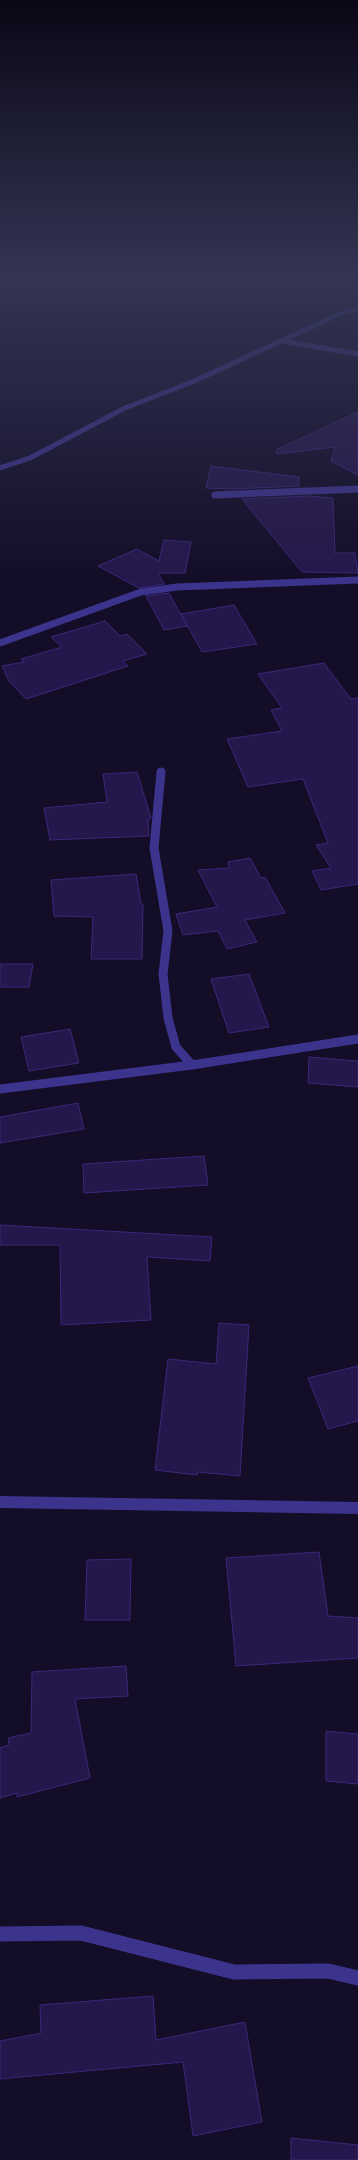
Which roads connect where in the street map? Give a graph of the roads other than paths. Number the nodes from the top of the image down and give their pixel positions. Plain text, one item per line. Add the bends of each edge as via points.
1 (204, 377) edge
2 (0, 468) edge
3 (358, 489) edge
4 (215, 496) dead end
5 (358, 580) edge
6 (0, 643) edge
7 (161, 772) dead end
8 (358, 1039) edge
9 (192, 1064) junction
10 (0, 1089) edge
11 (0, 1502) edge
12 (358, 1508) edge
13 (0, 1934) edge
14 (358, 1978) edge

1 - 2 street via 125,408 30,458
3 - 4 street
5 - 6 street via 177,587 141,592
7 - 9 street via 154,848 168,931 163,974 168,1018 176,1047
8 - 9 street
9 - 10 street
11 - 12 street
13 - 14 street via 81,1933 234,1972 328,1971

